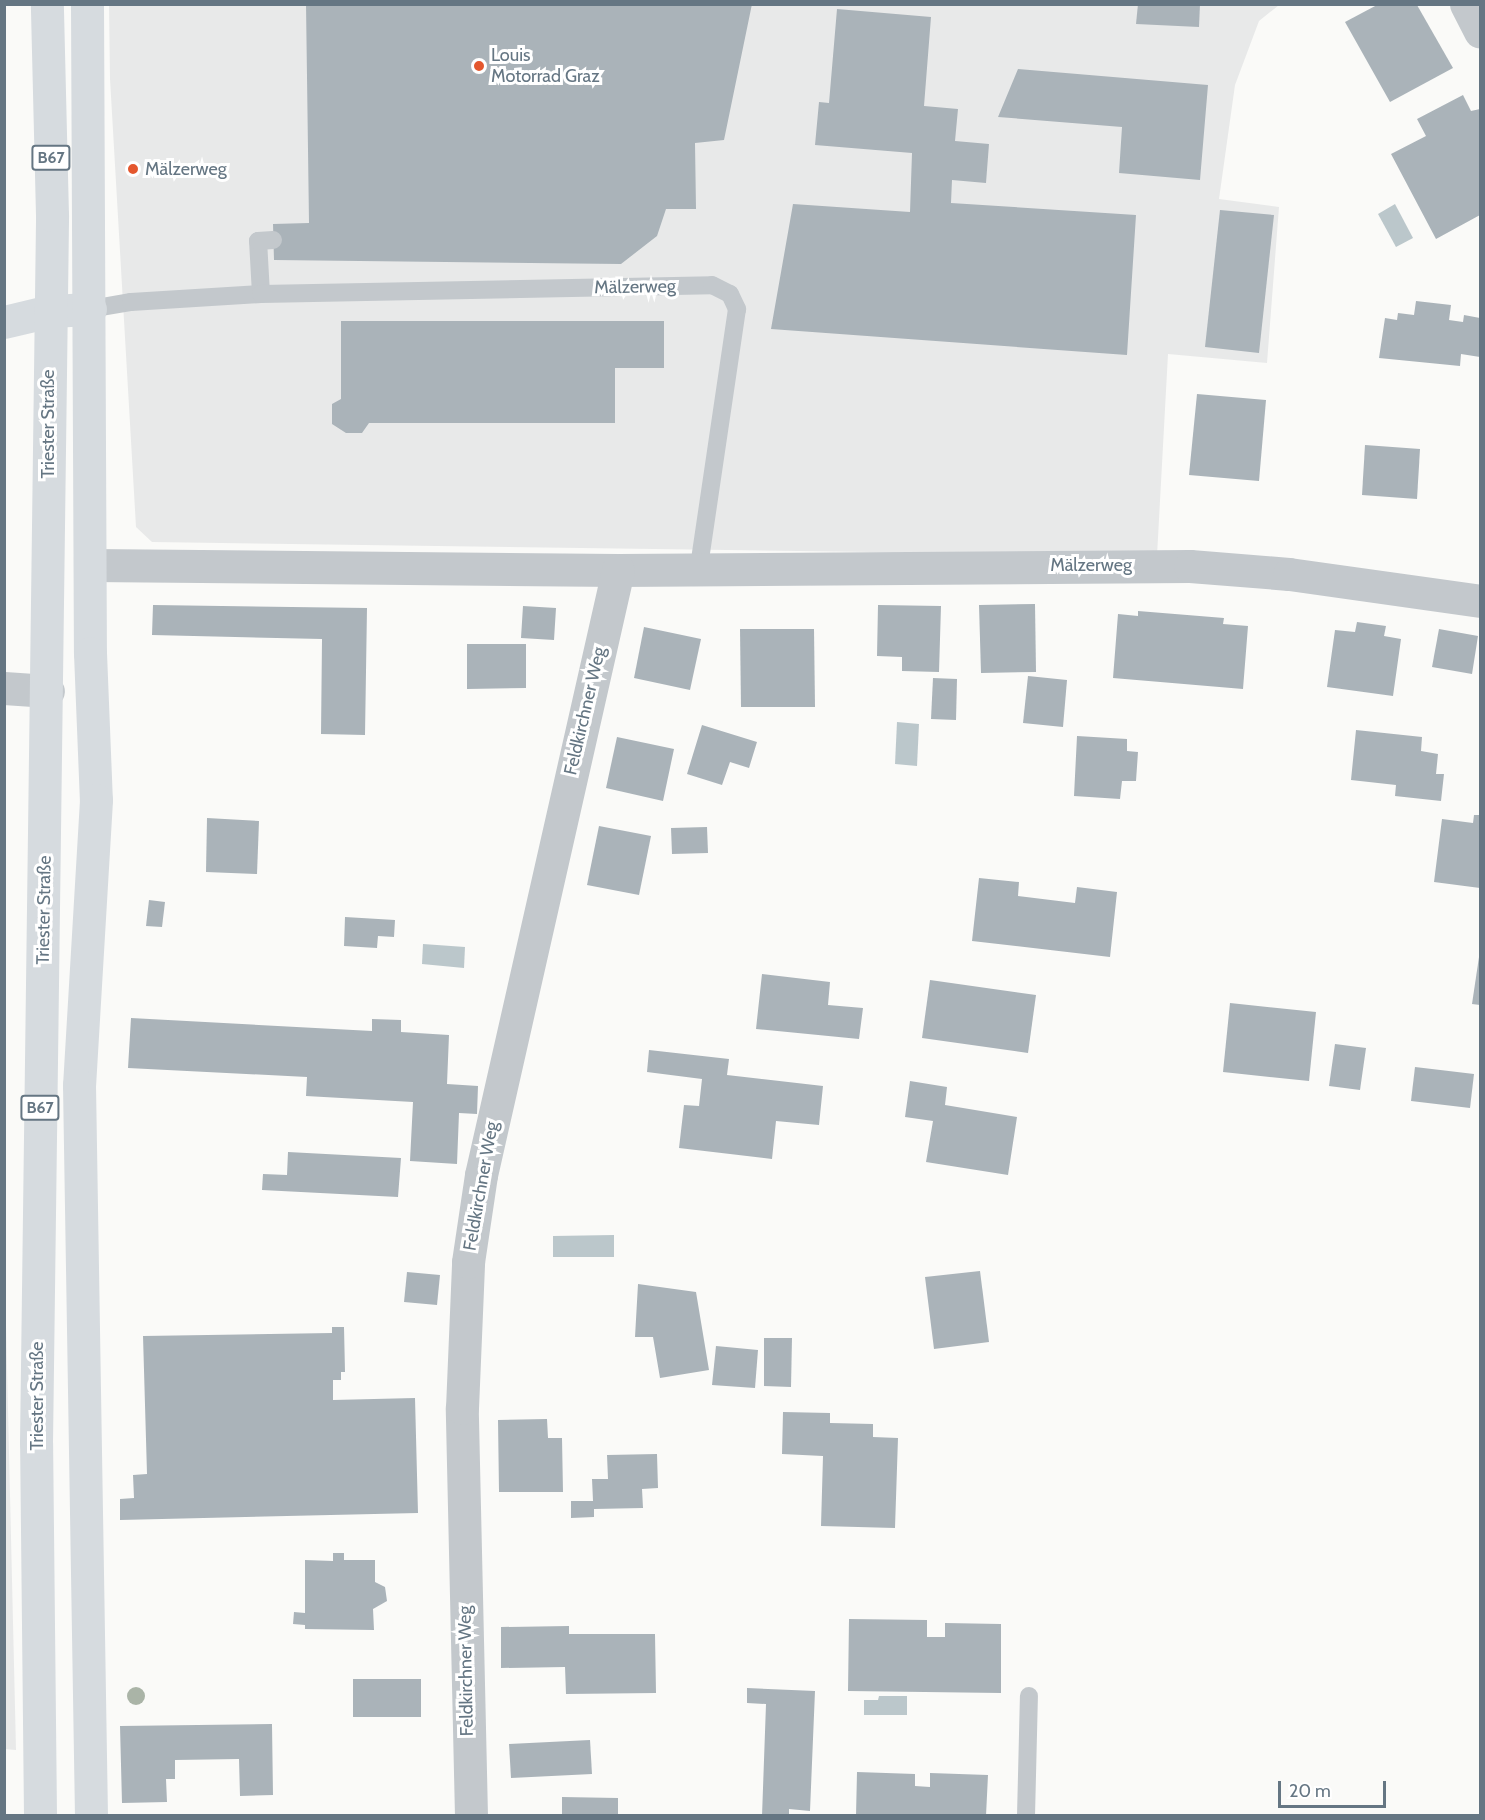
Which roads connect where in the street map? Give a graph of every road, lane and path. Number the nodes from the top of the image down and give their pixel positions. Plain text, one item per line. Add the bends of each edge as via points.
1 (47, 4) edge
2 (87, 4) edge
3 (1466, 4) edge
4 (1480, 32) edge
5 (273, 240) dead end
6 (261, 294) junction
7 (90, 309) junction
8 (50, 311) junction
9 (4, 322) edge
10 (90, 566) junction
11 (699, 566) junction
12 (618, 570) junction
13 (1480, 601) edge
14 (4, 688) edge
15 (48, 691) junction
16 (1029, 1696) dead end
17 (40, 1815) edge
18 (91, 1815) edge
19 (471, 1815) edge
20 (1026, 1815) edge

1 - 8 main road, Triester Straße / B67
2 - 7 main road, B67
3 - 4 street
5 - 6 lane via 258,241
6 - 7 lane via 131,302
6 - 11 lane, Mälzerweg via 712,285 730,294 736,309
7 - 8 main road
7 - 10 main road, B67
8 - 9 main road
8 - 15 main road, Triester Straße / B67
10 - 12 street, Mälzerweg
10 - 18 main road, B67 via 95,832 79,1085
11 - 12 street, Mälzerweg
11 - 13 street, Mälzerweg via 1208,566
12 - 19 street, Feldkirchner Weg via 481,1175 468,1262 462,1408
14 - 15 street
15 - 17 main road, Triester Straße / B67 via 36,1443
16 - 20 lane

